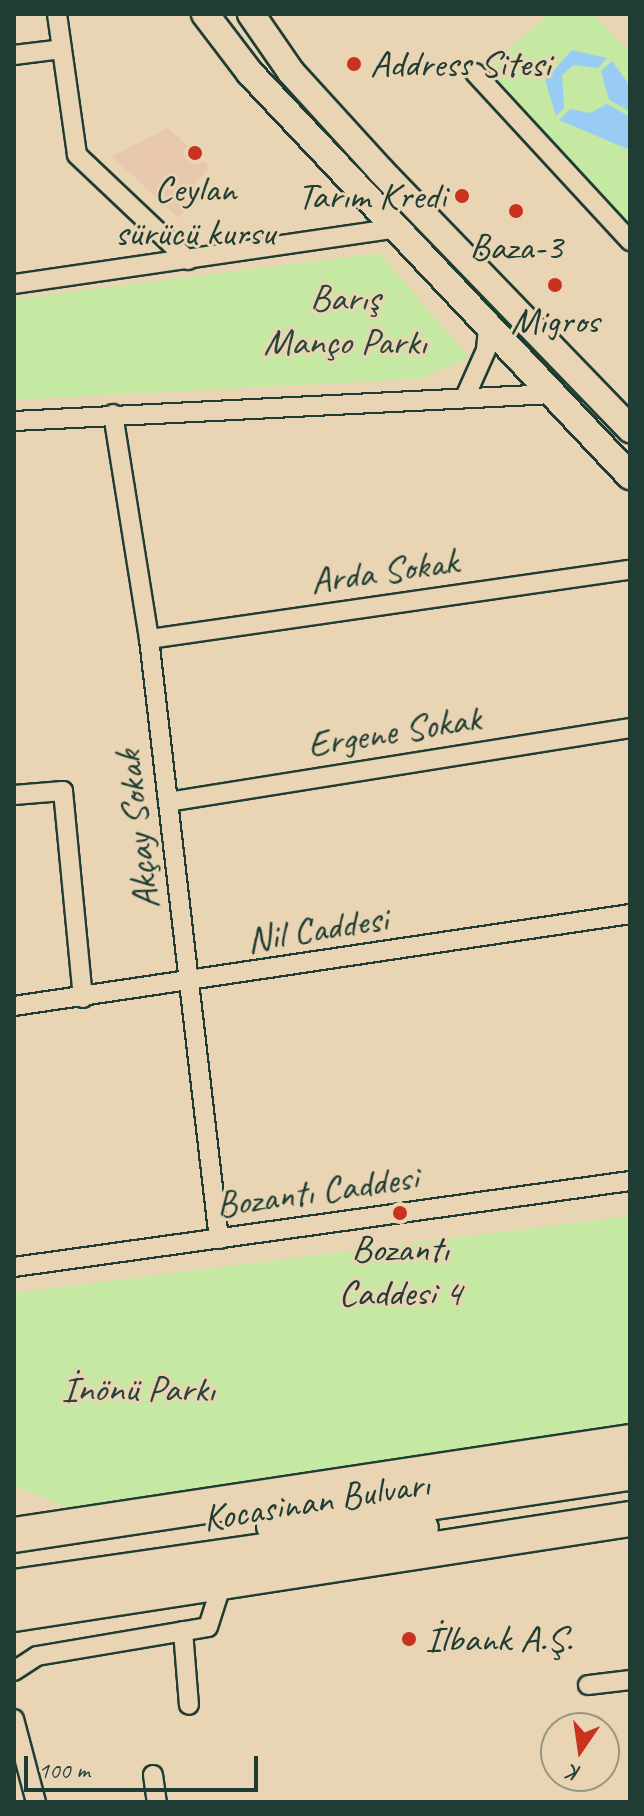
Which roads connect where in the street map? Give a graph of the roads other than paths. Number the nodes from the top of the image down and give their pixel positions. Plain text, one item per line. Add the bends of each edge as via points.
1 (57, 14) edge
2 (205, 14) edge
3 (251, 14) edge
4 (62, 49) junction
5 (14, 55) edge
6 (475, 73) dead end
7 (396, 228) junction
8 (630, 241) edge
9 (188, 260) junction
10 (14, 284) edge
11 (488, 326) junction
12 (552, 394) junction
13 (466, 395) junction
14 (113, 414) junction
15 (14, 421) edge
16 (630, 429) edge
17 (630, 476) edge
18 (630, 570) edge
19 (149, 639) junction
20 (630, 728) edge
21 (14, 795) edge
22 (168, 802) junction
23 (630, 914) edge
24 (190, 984) junction
25 (83, 998) junction
26 (14, 1006) edge
27 (630, 1181) edge
28 (219, 1239) junction
29 (14, 1267) edge
30 (630, 1442) edge
31 (630, 1449) edge
32 (630, 1473) edge
33 (630, 1496) edge
34 (450, 1511) junction
35 (14, 1514) edge
36 (630, 1516) edge
37 (56, 1529) junction
38 (14, 1535) edge
39 (14, 1564) edge
40 (222, 1583) junction
41 (14, 1587) edge
42 (73, 1605) junction
43 (14, 1614) edge
44 (183, 1631) junction
45 (14, 1636) edge
46 (14, 1671) edge
47 (630, 1680) edge
48 (588, 1685) dead end
49 (189, 1705) dead end
50 (14, 1719) edge
51 (153, 1775) dead end
52 (36, 1802) edge
53 (157, 1802) edge

1 - 4 street
2 - 7 street via 250,73
3 - 16 street via 291,72 400,192
4 - 5 street
4 - 9 street via 77,155
6 - 8 street
7 - 9 street
7 - 11 street
9 - 10 street
11 - 12 street
11 - 13 street via 486,350
12 - 13 street
12 - 17 street
13 - 14 street
14 - 15 street
14 - 19 street, Akçay Sokak
18 - 19 street, Arda Sokak
19 - 22 street, Akçay Sokak
20 - 22 street, Ergene Sokak
21 - 25 street via 63,791
22 - 24 street, Akçay Sokak
23 - 24 street, Nil Caddesi
24 - 25 street, Nil Caddesi
24 - 28 street, Akçay Sokak
25 - 26 street, Nil Caddesi
27 - 28 street, Bozantı Caddesi
28 - 29 street, Bozantı Caddesi
30 - 37 highway
31 - 34 highway
32 - 34 highway, Kocasinan Bulvarı
33 - 34 highway, Kocasinan Bulvarı
34 - 36 highway
34 - 39 highway, Kocasinan Bulvarı
34 - 41 highway, Kocasinan Bulvarı
35 - 37 highway
36 - 40 highway
37 - 38 highway
40 - 42 highway
40 - 44 street via 213,1622
42 - 43 highway
42 - 45 highway
44 - 46 street via 37,1656
44 - 49 street
47 - 48 street
50 - 52 street
51 - 53 street

